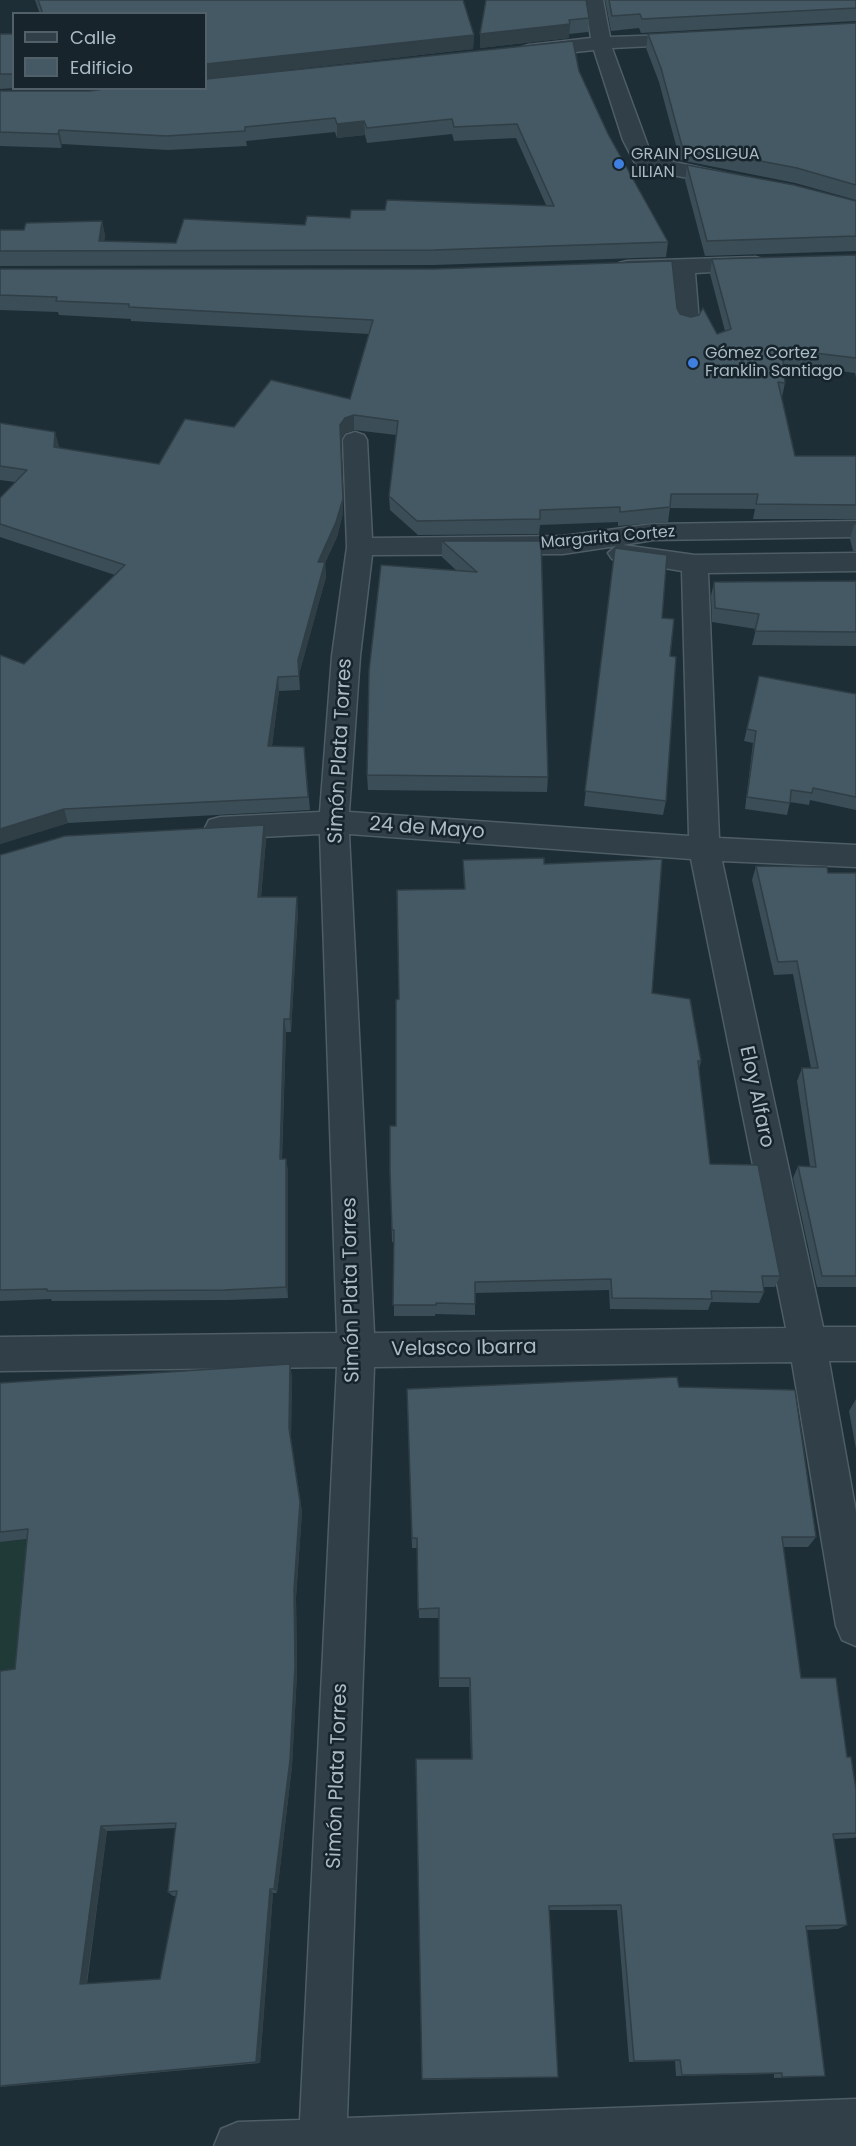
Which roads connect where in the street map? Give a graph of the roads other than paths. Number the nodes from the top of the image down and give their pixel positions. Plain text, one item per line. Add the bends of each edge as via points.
1 (594, 0) edge
2 (705, 37) edge
3 (601, 43) junction
4 (510, 53) edge
5 (750, 183) edge
6 (775, 263) edge
7 (683, 267) junction
8 (612, 269) edge
9 (688, 322) edge
10 (355, 440) dead end
11 (856, 529) edge
12 (563, 545) junction
13 (360, 547) junction
14 (856, 562) edge
15 (695, 564) junction
16 (334, 822) junction
17 (195, 830) edge
18 (704, 849) junction
19 (856, 856) edge
20 (856, 1344) edge
21 (808, 1345) junction
22 (356, 1350) junction
23 (0, 1354) edge
24 (856, 1626) edge
25 (856, 2123) edge
26 (322, 2144) edge
27 (238, 2146) edge

1 - 3 street
2 - 3 street
3 - 4 street
3 - 5 street via 643,161
6 - 7 street
7 - 8 street
7 - 9 street
10 - 13 street, Simón Plata Torres
11 - 12 street, Margarita Cortez via 653,532
12 - 13 street, Margarita Cortez
12 - 15 street
13 - 16 street, Simón Plata Torres via 346,656
14 - 15 street
15 - 18 street, Eloy Alfaro
16 - 17 street, 24 de Mayo
16 - 18 street, 24 de Mayo
16 - 22 street, Simón Plata Torres
18 - 19 street, 24 de Mayo
18 - 21 street, Eloy Alfaro
20 - 21 street, Velasco Ibarra
21 - 22 street, Velasco Ibarra
21 - 24 street, Eloy Alfaro
22 - 23 street, Velasco Ibarra
22 - 26 street, Simón Plata Torres
25 - 26 street
26 - 27 street

